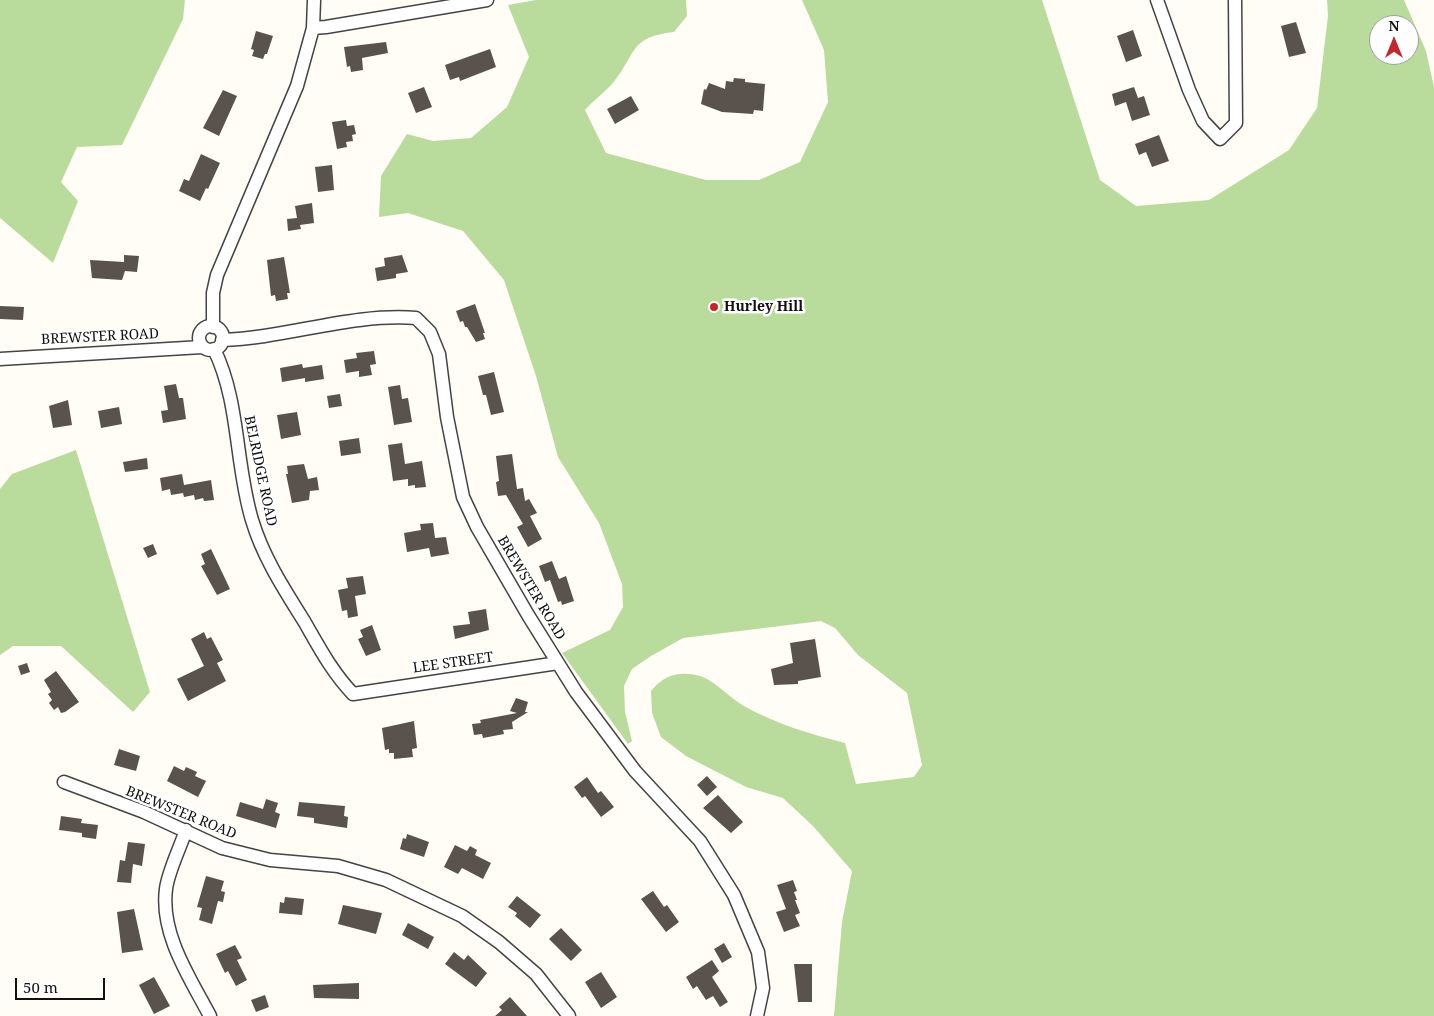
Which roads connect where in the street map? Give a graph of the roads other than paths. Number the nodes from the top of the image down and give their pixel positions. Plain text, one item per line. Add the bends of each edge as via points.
1 (314, 0) edge
2 (487, 0) edge
3 (1157, 0) edge
4 (1235, 0) edge
5 (313, 28) junction
6 (213, 327) junction
7 (213, 345) junction
8 (0, 359) edge
9 (558, 663) junction
10 (353, 694) joint
11 (64, 782) dead end
12 (186, 830) junction
13 (210, 1016) edge
14 (569, 1016) edge
15 (757, 1016) edge

1 - 5 street
2 - 5 street
3 - 4 street via 1203,121 1220,139 1236,123
5 - 6 street via 297,86 217,275 213,293
6 - 7 street, BELRIDGE ROAD via 219,330
6 - 7 street via 203,329 199,334 199,341
7 - 8 street, BREWSTER ROAD
7 - 9 street, BREWSTER ROAD via 377,317 416,318 430,332 439,354 447,417 463,497 491,551
7 - 10 street, BELRIDGE ROAD via 228,380 252,520 269,565 335,675
9 - 10 street, LEE STREET
9 - 15 street, BREWSTER ROAD via 635,771 700,841 734,895 758,952 763,988
11 - 12 street, BREWSTER ROAD
12 - 13 street via 166,889 168,919 176,950
12 - 14 street, BREWSTER ROAD via 222,848 270,860 338,866 386,880 462,916 536,974

